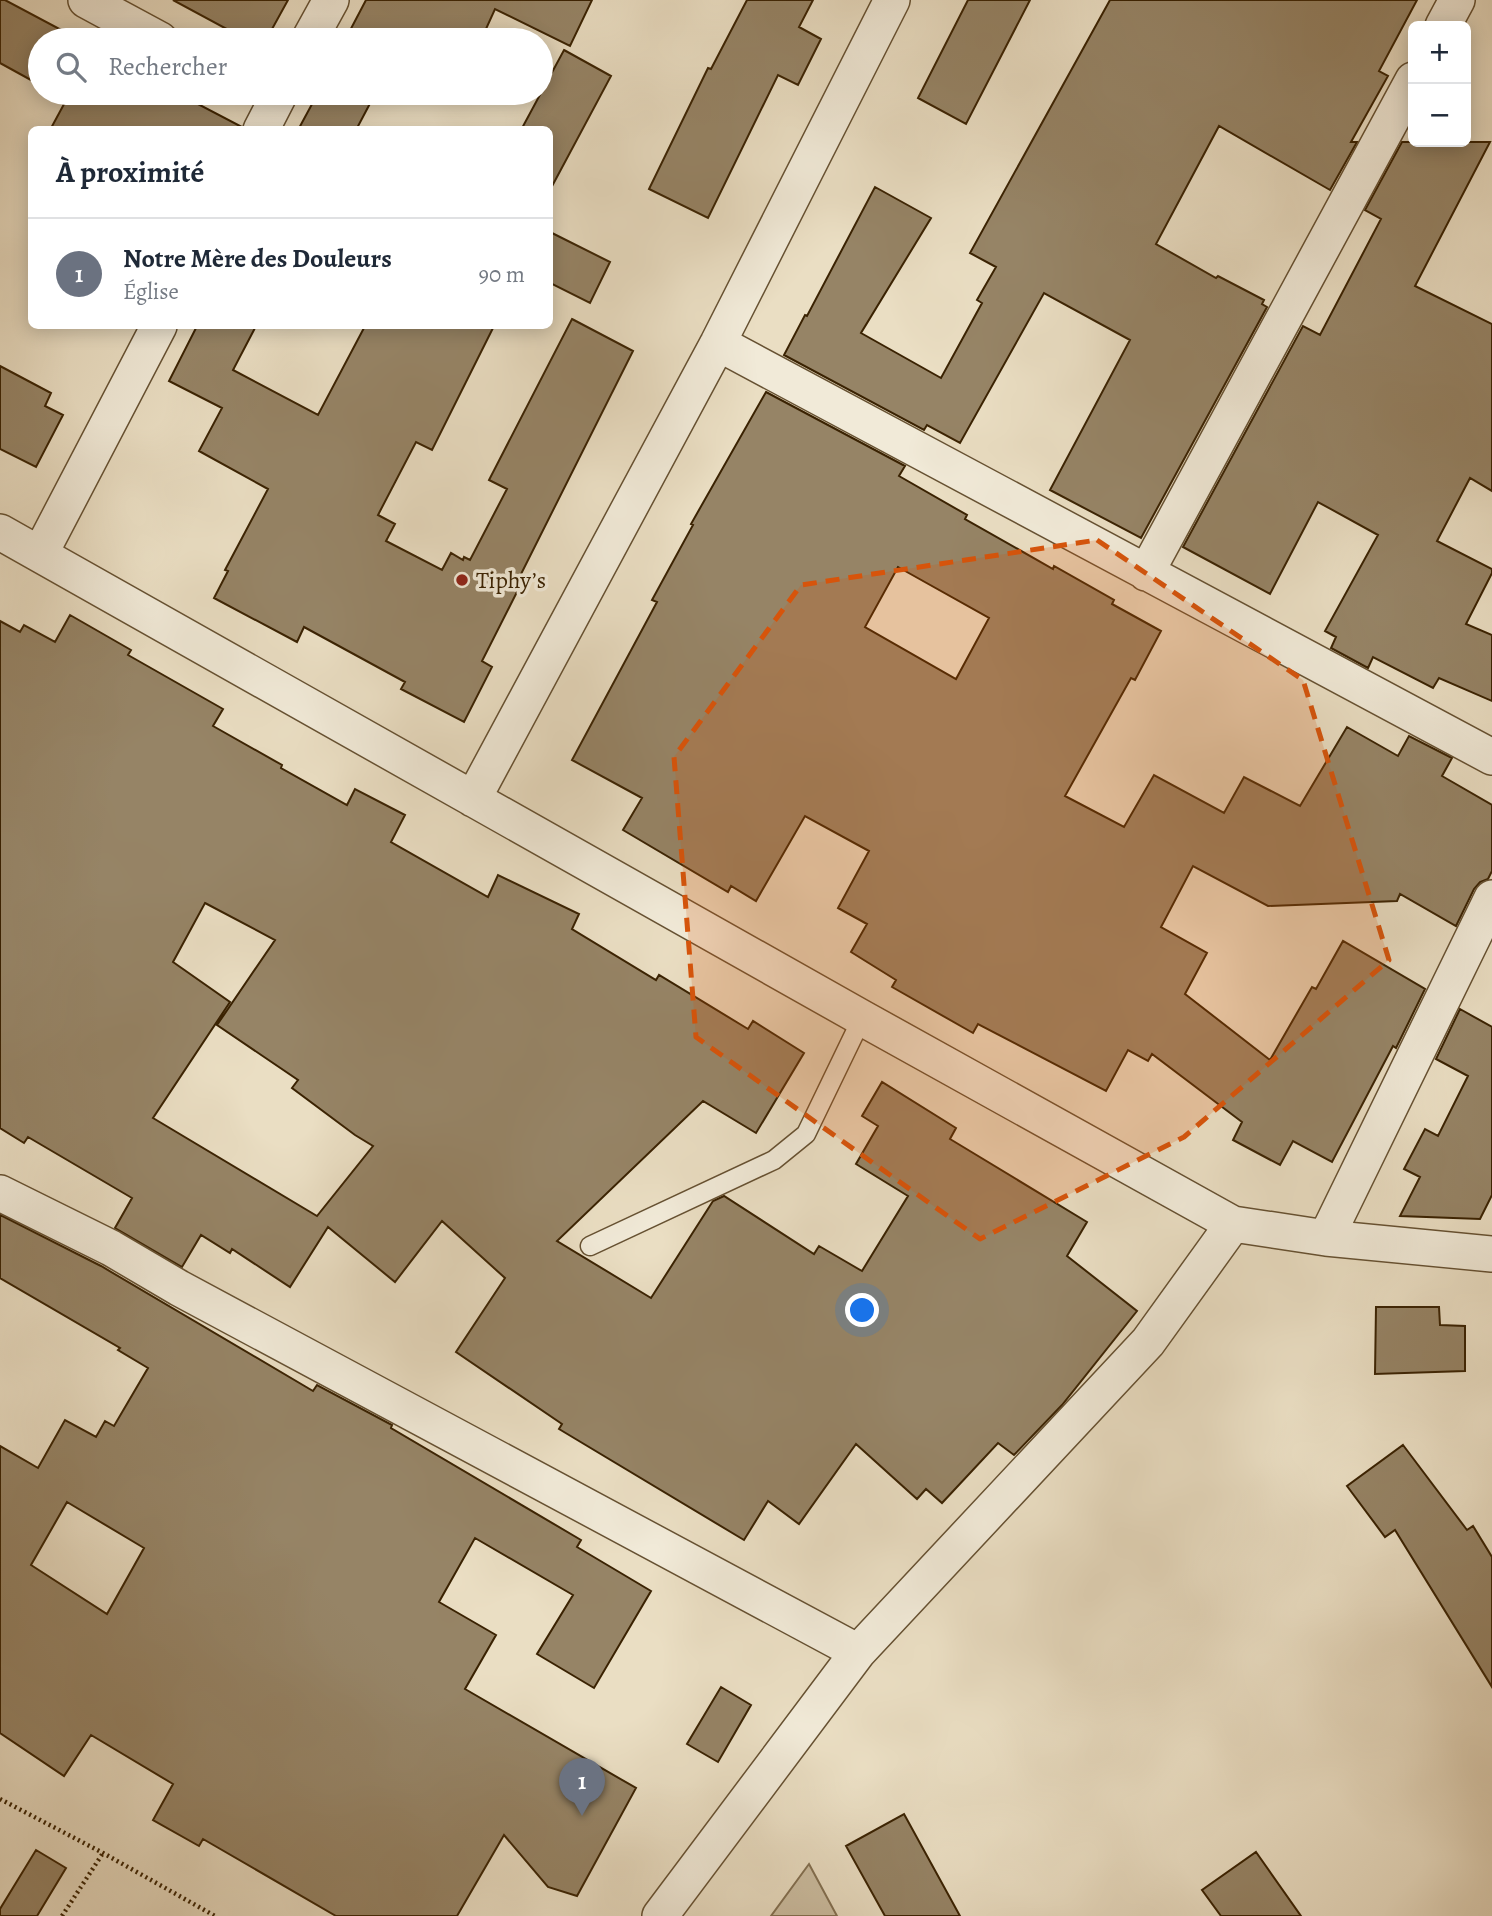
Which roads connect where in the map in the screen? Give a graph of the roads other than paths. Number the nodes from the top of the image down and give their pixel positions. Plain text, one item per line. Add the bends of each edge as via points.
1 (86, 0) edge
2 (331, 0) edge
3 (892, 0) edge
4 (1457, 0) edge
5 (1446, 21) edge
6 (138, 28) edge
7 (316, 28) edge
8 (1411, 84) edge
9 (157, 329) edge
10 (718, 343) junction
11 (0, 532) edge
12 (40, 554) junction
13 (1146, 573) junction
14 (1492, 757) edge
15 (472, 799) junction
16 (1492, 898) edge
17 (862, 1018) junction
18 (0, 1193) edge
19 (1233, 1224) junction
20 (1326, 1238) junction
21 (590, 1246) dead end
22 (1492, 1254) edge
23 (858, 1652) junction
24 (660, 1916) edge

1 - 6 street
2 - 7 street
3 - 10 street
4 - 5 street
8 - 13 street
9 - 12 street
10 - 13 street
10 - 15 street
11 - 12 street
12 - 15 street
13 - 14 street
15 - 17 street
16 - 20 street
17 - 19 street
17 - 21 lane via 806,1134 774,1160
18 - 23 street via 111,1248
19 - 20 street
19 - 23 street via 1148,1342
20 - 22 street
23 - 24 street

